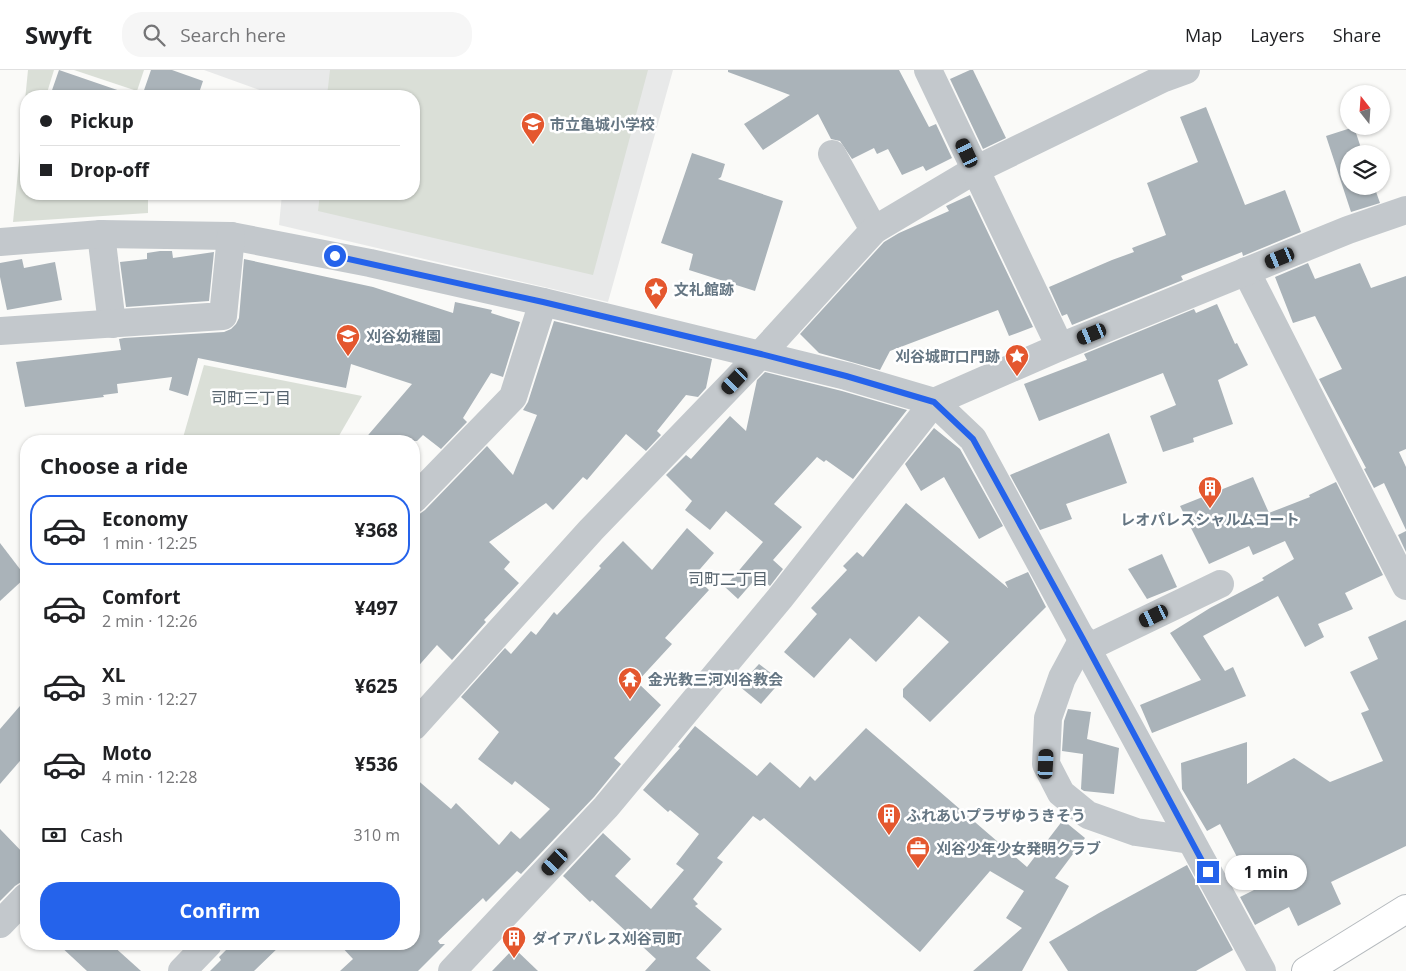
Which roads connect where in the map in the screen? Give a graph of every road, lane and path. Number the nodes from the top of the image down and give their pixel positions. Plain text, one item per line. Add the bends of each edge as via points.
1 (928, 70) edge
2 (1186, 70) edge
3 (832, 154) dead end
4 (975, 170) junction
5 (1406, 210) edge
6 (874, 230) junction
7 (102, 234) junction
8 (231, 236) junction
9 (0, 242) edge
10 (1246, 271) junction
11 (543, 302) junction
12 (112, 324) junction
13 (0, 331) edge
14 (1060, 347) junction
15 (761, 354) junction
16 (934, 402) junction
17 (420, 493) edge
18 (1220, 584) dead end
19 (1406, 586) edge
20 (1085, 644) junction
21 (420, 719) edge
22 (1190, 840) junction
23 (20, 903) edge
24 (1406, 909) edge
25 (0, 924) edge
26 (202, 950) edge
27 (182, 971) edge
28 (452, 971) edge
29 (1262, 971) edge
30 (1306, 971) edge

1 - 4 street
2 - 4 street
3 - 6 street
4 - 6 street
4 - 14 street
5 - 10 street
6 - 15 street
7 - 8 street
7 - 9 street
7 - 12 street
8 - 11 street
8 - 12 street via 223,316
10 - 14 street
10 - 19 street
11 - 15 street
11 - 17 street via 513,397
12 - 13 street
14 - 16 street
15 - 16 street
15 - 21 street via 591,530
16 - 20 street via 973,439
16 - 28 street via 780,598 606,807
18 - 20 street
20 - 22 street
20 - 22 street via 1062,678 1048,718 1046,764 1061,793 1088,815 1136,832
22 - 29 street
23 - 25 street
24 - 30 main road
26 - 27 street

